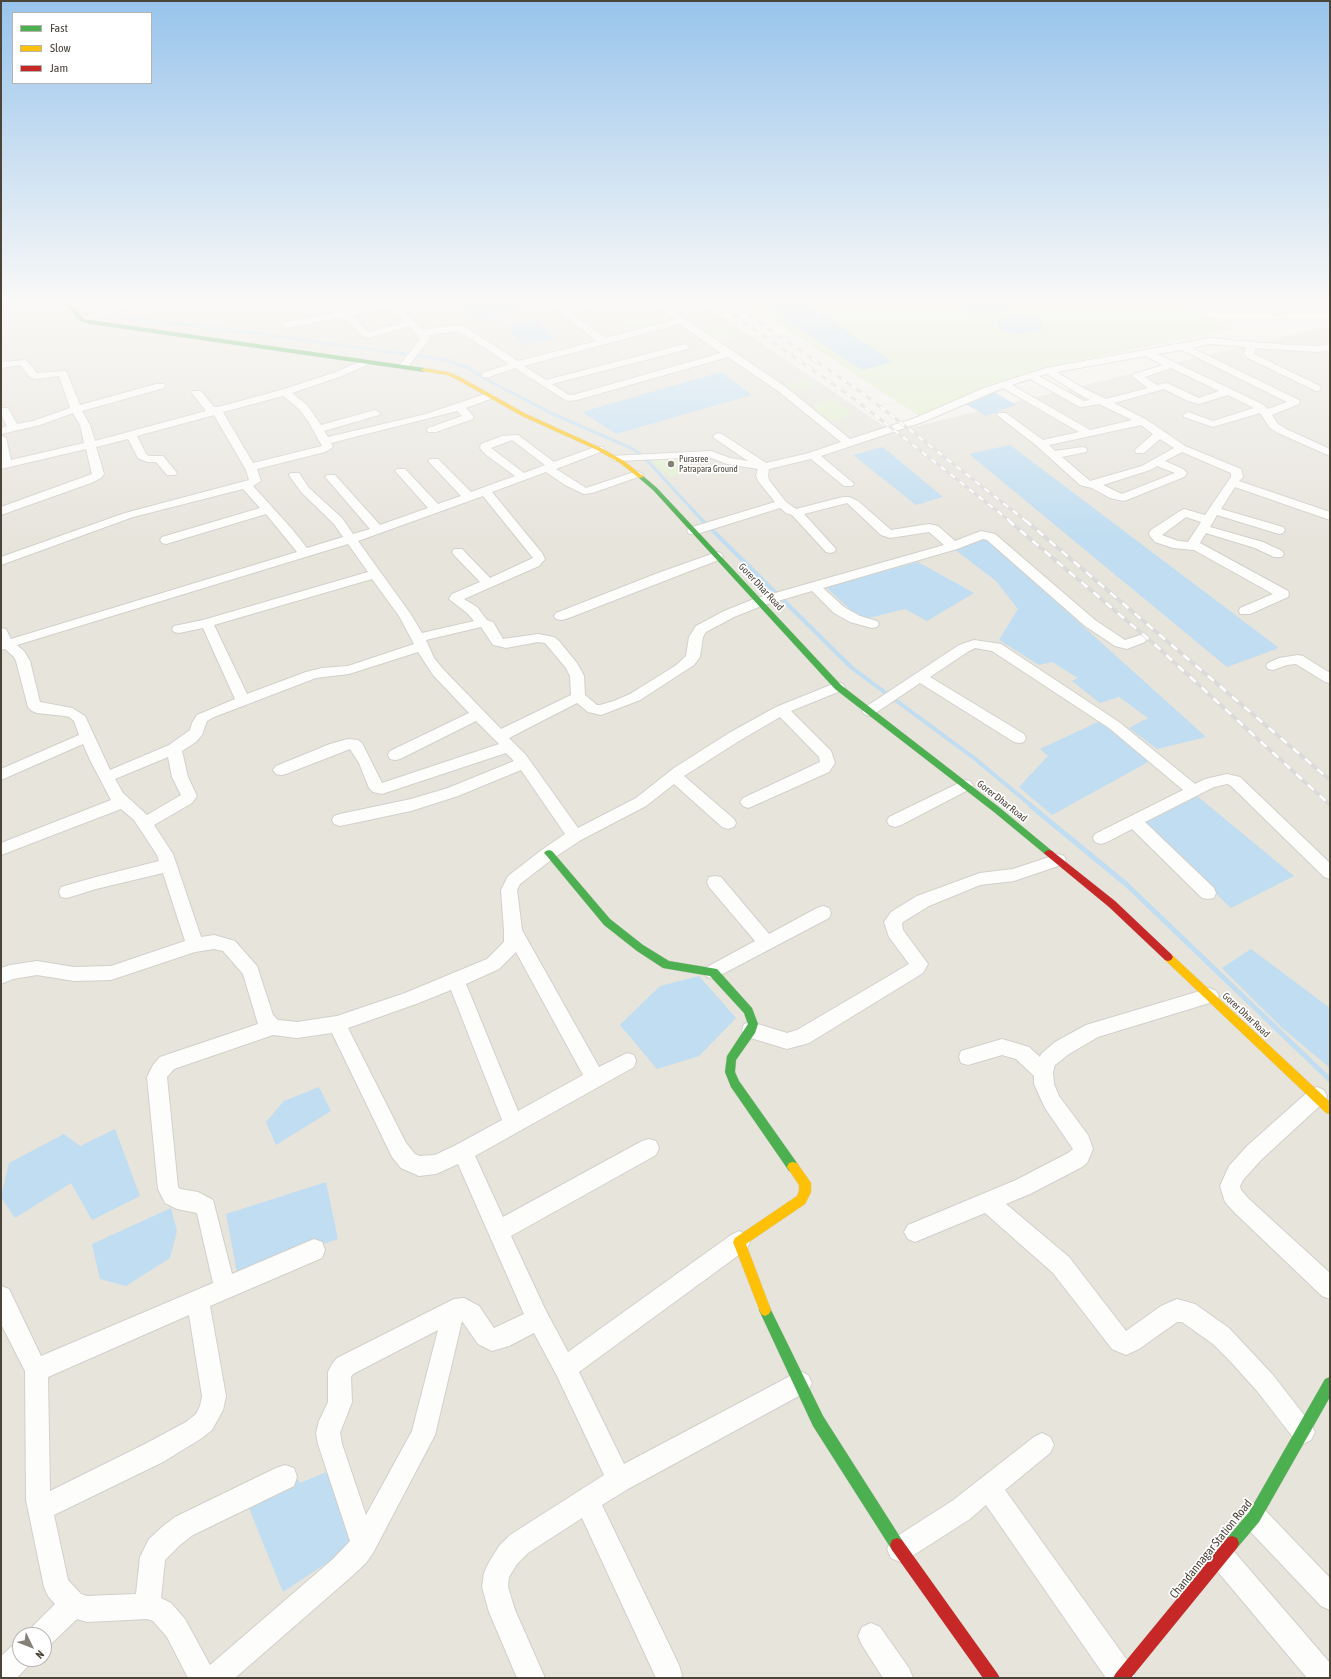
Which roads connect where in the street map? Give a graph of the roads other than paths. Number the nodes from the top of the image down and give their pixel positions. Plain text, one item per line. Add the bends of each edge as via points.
1 (66, 382) edge
2 (314, 382) edge
3 (465, 382) edge
4 (628, 382) edge
5 (772, 382) edge
6 (1012, 382) edge
7 (1043, 382) edge
8 (1066, 382) edge
9 (1147, 382) edge
10 (1208, 382) edge
11 (1254, 382) edge
12 (1305, 382) edge
13 (544, 383) edge
14 (1004, 385) junction
15 (160, 386) dead end
16 (1155, 388) junction
17 (1316, 388) dead end
18 (285, 392) junction
19 (1228, 392) junction
20 (197, 393) dead end
21 (489, 396) junction
22 (1102, 402) junction
23 (459, 407) junction
24 (76, 409) junction
25 (4, 410) dead end
26 (214, 411) junction
27 (1265, 411) junction
28 (375, 413) dead end
29 (1002, 415) dead end
30 (1188, 415) dead end
31 (1142, 422) junction
32 (14, 429) junction
33 (318, 429) junction
34 (432, 430) dead end
35 (1, 431) edge
36 (1088, 433) junction
37 (1160, 433) junction
38 (131, 434) junction
39 (718, 436) dead end
40 (1, 438) edge
41 (1330, 439) edge
42 (325, 441) junction
43 (848, 443) junction
44 (1041, 444) junction
45 (90, 446) junction
46 (1314, 446) junction
47 (1181, 448) junction
48 (599, 449) junction
49 (1082, 450) dead end
50 (1140, 450) dead end
51 (1330, 453) edge
52 (813, 455) junction
53 (1053, 455) junction
54 (615, 458) junction
55 (434, 462) dead end
56 (1158, 462) junction
57 (4, 466) edge
58 (250, 467) junction
59 (550, 467) junction
60 (764, 467) junction
61 (402, 471) dead end
62 (171, 473) dead end
63 (637, 474) junction
64 (295, 475) dead end
65 (331, 477) dead end
66 (523, 477) junction
67 (1233, 483) junction
68 (848, 484) dead end
69 (246, 485) junction
70 (1095, 485) junction
71 (485, 491) junction
72 (468, 497) junction
73 (782, 504) junction
74 (436, 508) junction
75 (267, 510) junction
76 (1, 511) edge
77 (796, 513) junction
78 (1330, 516) edge
79 (1209, 520) junction
80 (703, 528) junction
81 (378, 530) junction
82 (1279, 530) dead end
83 (350, 539) junction
84 (166, 540) dead end
85 (953, 546) junction
86 (1194, 546) junction
87 (830, 549) dead end
88 (458, 552) dead end
89 (304, 553) junction
90 (1278, 554) dead end
91 (717, 556) junction
92 (1, 561) edge
93 (375, 574) junction
94 (488, 584) junction
95 (816, 587) junction
96 (760, 602) junction
97 (1245, 610) dead end
98 (561, 616) dead end
99 (207, 623) junction
100 (482, 623) junction
101 (872, 624) dead end
102 (179, 629) dead end
103 (1140, 639) dead end
104 (3, 640) edge
105 (420, 642) junction
106 (1273, 666) dead end
107 (920, 677) junction
108 (1330, 679) edge
109 (838, 687) junction
110 (578, 697) junction
111 (243, 701) junction
112 (781, 710) junction
113 (869, 711) junction
114 (478, 714) junction
115 (87, 737) junction
116 (1019, 738) dead end
117 (505, 741) junction
118 (174, 749) junction
119 (395, 755) dead end
120 (524, 763) junction
121 (280, 770) dead end
122 (1, 775) edge
123 (675, 776) junction
124 (106, 777) junction
125 (965, 785) junction
126 (1194, 791) junction
127 (122, 802) junction
128 (748, 802) dead end
129 (340, 820) dead end
130 (895, 821) dead end
131 (145, 822) junction
132 (1135, 822) junction
133 (728, 823) dead end
134 (575, 836) junction
135 (1101, 838) dead end
136 (1, 849) edge
137 (549, 853) junction
138 (1058, 860) junction
139 (169, 865) junction
140 (1330, 873) edge
141 (715, 882) dead end
142 (67, 892) dead end
143 (1208, 893) dead end
144 (823, 912) dead end
145 (513, 932) junction
146 (767, 943) junction
147 (195, 945) junction
148 (713, 972) junction
149 (1, 977) edge
150 (456, 981) junction
151 (1210, 996) junction
152 (337, 1024) junction
153 (273, 1027) junction
154 (752, 1030) junction
155 (968, 1057) dead end
156 (627, 1061) dead end
157 (1043, 1072) junction
158 (595, 1078) junction
159 (1323, 1103) edge
160 (513, 1124) junction
161 (649, 1148) dead end
162 (463, 1152) junction
163 (987, 1202) junction
164 (499, 1231) junction
165 (915, 1232) dead end
166 (739, 1242) junction
167 (314, 1250) dead end
168 (1330, 1288) edge
169 (225, 1289) junction
170 (198, 1300) junction
171 (2, 1305) edge
172 (454, 1310) junction
173 (538, 1319) junction
174 (565, 1368) junction
175 (36, 1370) junction
176 (800, 1383) junction
177 (1330, 1384) edge
178 (1303, 1432) junction
179 (1042, 1445) dead end
180 (285, 1477) dead end
181 (619, 1480) junction
182 (989, 1488) junction
183 (587, 1501) junction
184 (40, 1509) junction
185 (1254, 1518) junction
186 (364, 1544) junction
187 (900, 1550) junction
188 (1222, 1557) junction
189 (1330, 1597) edge
190 (73, 1605) junction
191 (147, 1606) junction
192 (50, 1627) edge
193 (871, 1636) dead end
194 (12, 1664) edge
195 (1132, 1673) edge
196 (1, 1675) edge
197 (669, 1675) dead end
198 (202, 1678) edge
199 (215, 1678) edge
200 (531, 1678) edge
201 (899, 1678) edge
202 (992, 1678) edge
203 (1325, 1678) edge

1 - 24 street
2 - 18 street
3 - 21 street, Gorer Dhar Road
4 - 13 street via 573,398 562,396
5 - 43 street
6 - 14 street
7 - 22 street via 1082,404
8 - 22 street
9 - 16 street
10 - 19 street
11 - 27 street via 1294,402
12 - 17 street
14 - 36 street
14 - 43 street via 919,420
15 - 24 street
16 - 19 street via 1167,386 1192,400 1199,401
16 - 22 street
18 - 26 street
18 - 33 street via 303,407
19 - 27 street
20 - 26 street
21 - 23 street
21 - 48 street, Gorer Dhar Road
22 - 31 street
23 - 34 street via 469,417
23 - 42 street
24 - 32 street
24 - 45 street via 85,426
25 - 32 street
26 - 38 street
26 - 58 street
27 - 30 street via 1213,424
27 - 46 street via 1274,426
28 - 33 street
29 - 44 street
31 - 36 street
31 - 37 street
32 - 35 street
33 - 42 street
36 - 44 street
37 - 47 street
37 - 50 street
38 - 45 street
38 - 62 street via 142,456 147,459 159,458
39 - 60 street
40 - 57 street
41 - 46 street
42 - 58 street via 328,445 326,449
43 - 52 street
44 - 53 street
45 - 57 street
45 - 76 street via 97,476
46 - 51 street
47 - 56 street
47 - 67 street via 1237,471 1237,478
48 - 54 street, Gorer Dhar Road
48 - 59 street
49 - 53 street
52 - 60 street
52 - 68 street
53 - 70 street via 1084,483
54 - 60 street via 710,454 727,461
54 - 63 street, Gorer Dhar Road
55 - 72 street
56 - 70 street
56 - 70 street via 1179,471 1180,475 1123,498
58 - 69 street via 255,481
59 - 63 street via 569,483 584,491
59 - 66 street
59 - 66 street via 514,437 485,446
60 - 73 street via 764,482
61 - 74 street
63 - 80 street, Gorer Dhar Road
64 - 83 street via 305,490 338,521
65 - 81 street
66 - 71 street
67 - 78 street
67 - 79 street
69 - 75 street
69 - 92 street via 129,516
71 - 72 street
71 - 94 street via 539,559
72 - 74 street
73 - 77 street
73 - 80 street
74 - 81 street
75 - 84 street
75 - 89 street
77 - 85 street via 849,500 885,532 890,534 934,529
77 - 87 street
79 - 82 street
79 - 86 street via 1193,543
79 - 86 street via 1184,513 1155,533 1159,538 1176,545
79 - 90 street
80 - 91 street, Gorer Dhar Road
81 - 83 street
83 - 89 street
83 - 93 street
85 - 95 street
85 - 103 street via 981,535 991,537 1090,623 1128,646
86 - 97 street via 1283,594
88 - 94 street
89 - 104 street
91 - 96 street, Gorer Dhar Road
91 - 98 street
93 - 99 street
93 - 105 street
94 - 100 street via 457,596 456,599 472,610
95 - 96 street
95 - 101 street via 839,610
96 - 109 street, Gorer Dhar Road
96 - 110 street via 729,614 701,630 696,637 693,656 689,662 635,696 602,710 593,708
99 - 102 street
99 - 111 street
100 - 105 street
100 - 110 street via 488,625 498,642 506,644 538,638 554,644 577,676
104 - 115 street via 23,661 33,704 37,708 74,714 80,719
105 - 111 street via 349,670 322,672
105 - 114 street via 438,672
106 - 108 street via 1284,660 1298,658
107 - 113 street
107 - 116 street
107 - 126 street via 974,644 996,648 1122,731
109 - 112 street
109 - 113 street, Gorer Dhar Road
110 - 117 street
111 - 118 street via 202,718 197,732
112 - 123 street
112 - 128 street via 826,755 828,763 824,768
113 - 125 street, Gorer Dhar Road
114 - 117 street
114 - 119 street
115 - 122 street
115 - 124 street
117 - 120 street
117 - 121 street via 382,789 374,784 366,763 353,744 335,748
118 - 124 street
118 - 131 street via 180,777 189,796 178,805
120 - 129 street via 411,805
120 - 134 street
123 - 133 street
123 - 134 street via 640,802
124 - 127 street
125 - 130 street
125 - 138 street, Gorer Dhar Road
126 - 132 street
126 - 140 street via 1218,780 1235,781
127 - 131 street
127 - 136 street
131 - 139 street via 166,854
132 - 135 street
132 - 143 street
134 - 137 street
137 - 145 street via 514,880 509,890
137 - 148 street via 607,922 640,948 668,965
138 - 151 street, Gorer Dhar Road via 1112,904
138 - 154 street via 1014,875 980,879 962,885 923,901 897,917 893,922 895,932 919,964 917,968 802,1037 787,1042
139 - 142 street
139 - 147 street
141 - 146 street
144 - 146 street
145 - 150 street via 512,944 493,964
145 - 158 street
146 - 148 street
147 - 149 street via 111,972 74,974 37,968 10,972
147 - 153 street via 214,942 229,946 237,954 251,971 265,1019
148 - 154 street via 748,1011 753,1024
150 - 152 street
150 - 160 street
151 - 157 street via 1093,1031 1062,1048 1048,1060
151 - 159 street, Gorer Dhar Road
152 - 153 street via 297,1030
152 - 162 street via 399,1150 408,1161 419,1166 436,1164
153 - 169 street via 167,1063 157,1076 168,1189 177,1199 198,1202 206,1207
154 - 166 street via 731,1058 730,1072 735,1084 805,1183 805,1192 801,1200
155 - 157 street via 1002,1047 1022,1053
156 - 158 street
157 - 163 street via 1044,1084 1052,1102 1081,1142 1083,1149 1080,1156 1022,1187
158 - 160 street
159 - 168 street via 1254,1153 1236,1173 1230,1186 1232,1195 1242,1206
160 - 162 street
161 - 164 street
162 - 164 street
163 - 165 street
163 - 178 street via 1061,1266 1120,1341 1126,1344 1177,1310 1187,1312 1238,1353 1266,1383
164 - 173 street
166 - 174 street
166 - 176 street via 763,1307
167 - 169 street
169 - 170 street
170 - 175 street
170 - 184 street via 214,1396 211,1410 204,1422 154,1453
171 - 175 street
172 - 173 street via 464,1309 471,1314 486,1336 492,1340
172 - 186 street via 423,1435
172 - 186 street via 356,1360 340,1372 340,1402 328,1433
173 - 174 street
174 - 181 street
175 - 184 street
176 - 181 street
176 - 187 street via 818,1421
177 - 178 street, Chandannagar Station Road
178 - 185 street, Chandannagar Station Road
179 - 182 street
180 - 191 street via 184,1526 158,1548 153,1557
181 - 183 street
182 - 187 street via 961,1510
182 - 195 street
183 - 197 street
183 - 200 street via 519,1544 508,1554 497,1573 495,1587 502,1612
184 - 190 street via 57,1587
185 - 188 street, Chandannagar Station Road
185 - 189 street
186 - 199 street via 342,1568
187 - 202 street
188 - 195 street, Chandannagar Station Road
188 - 203 street
190 - 191 street via 87,1609
190 - 192 street
191 - 198 street via 162,1612 176,1628
193 - 201 street
194 - 196 street

